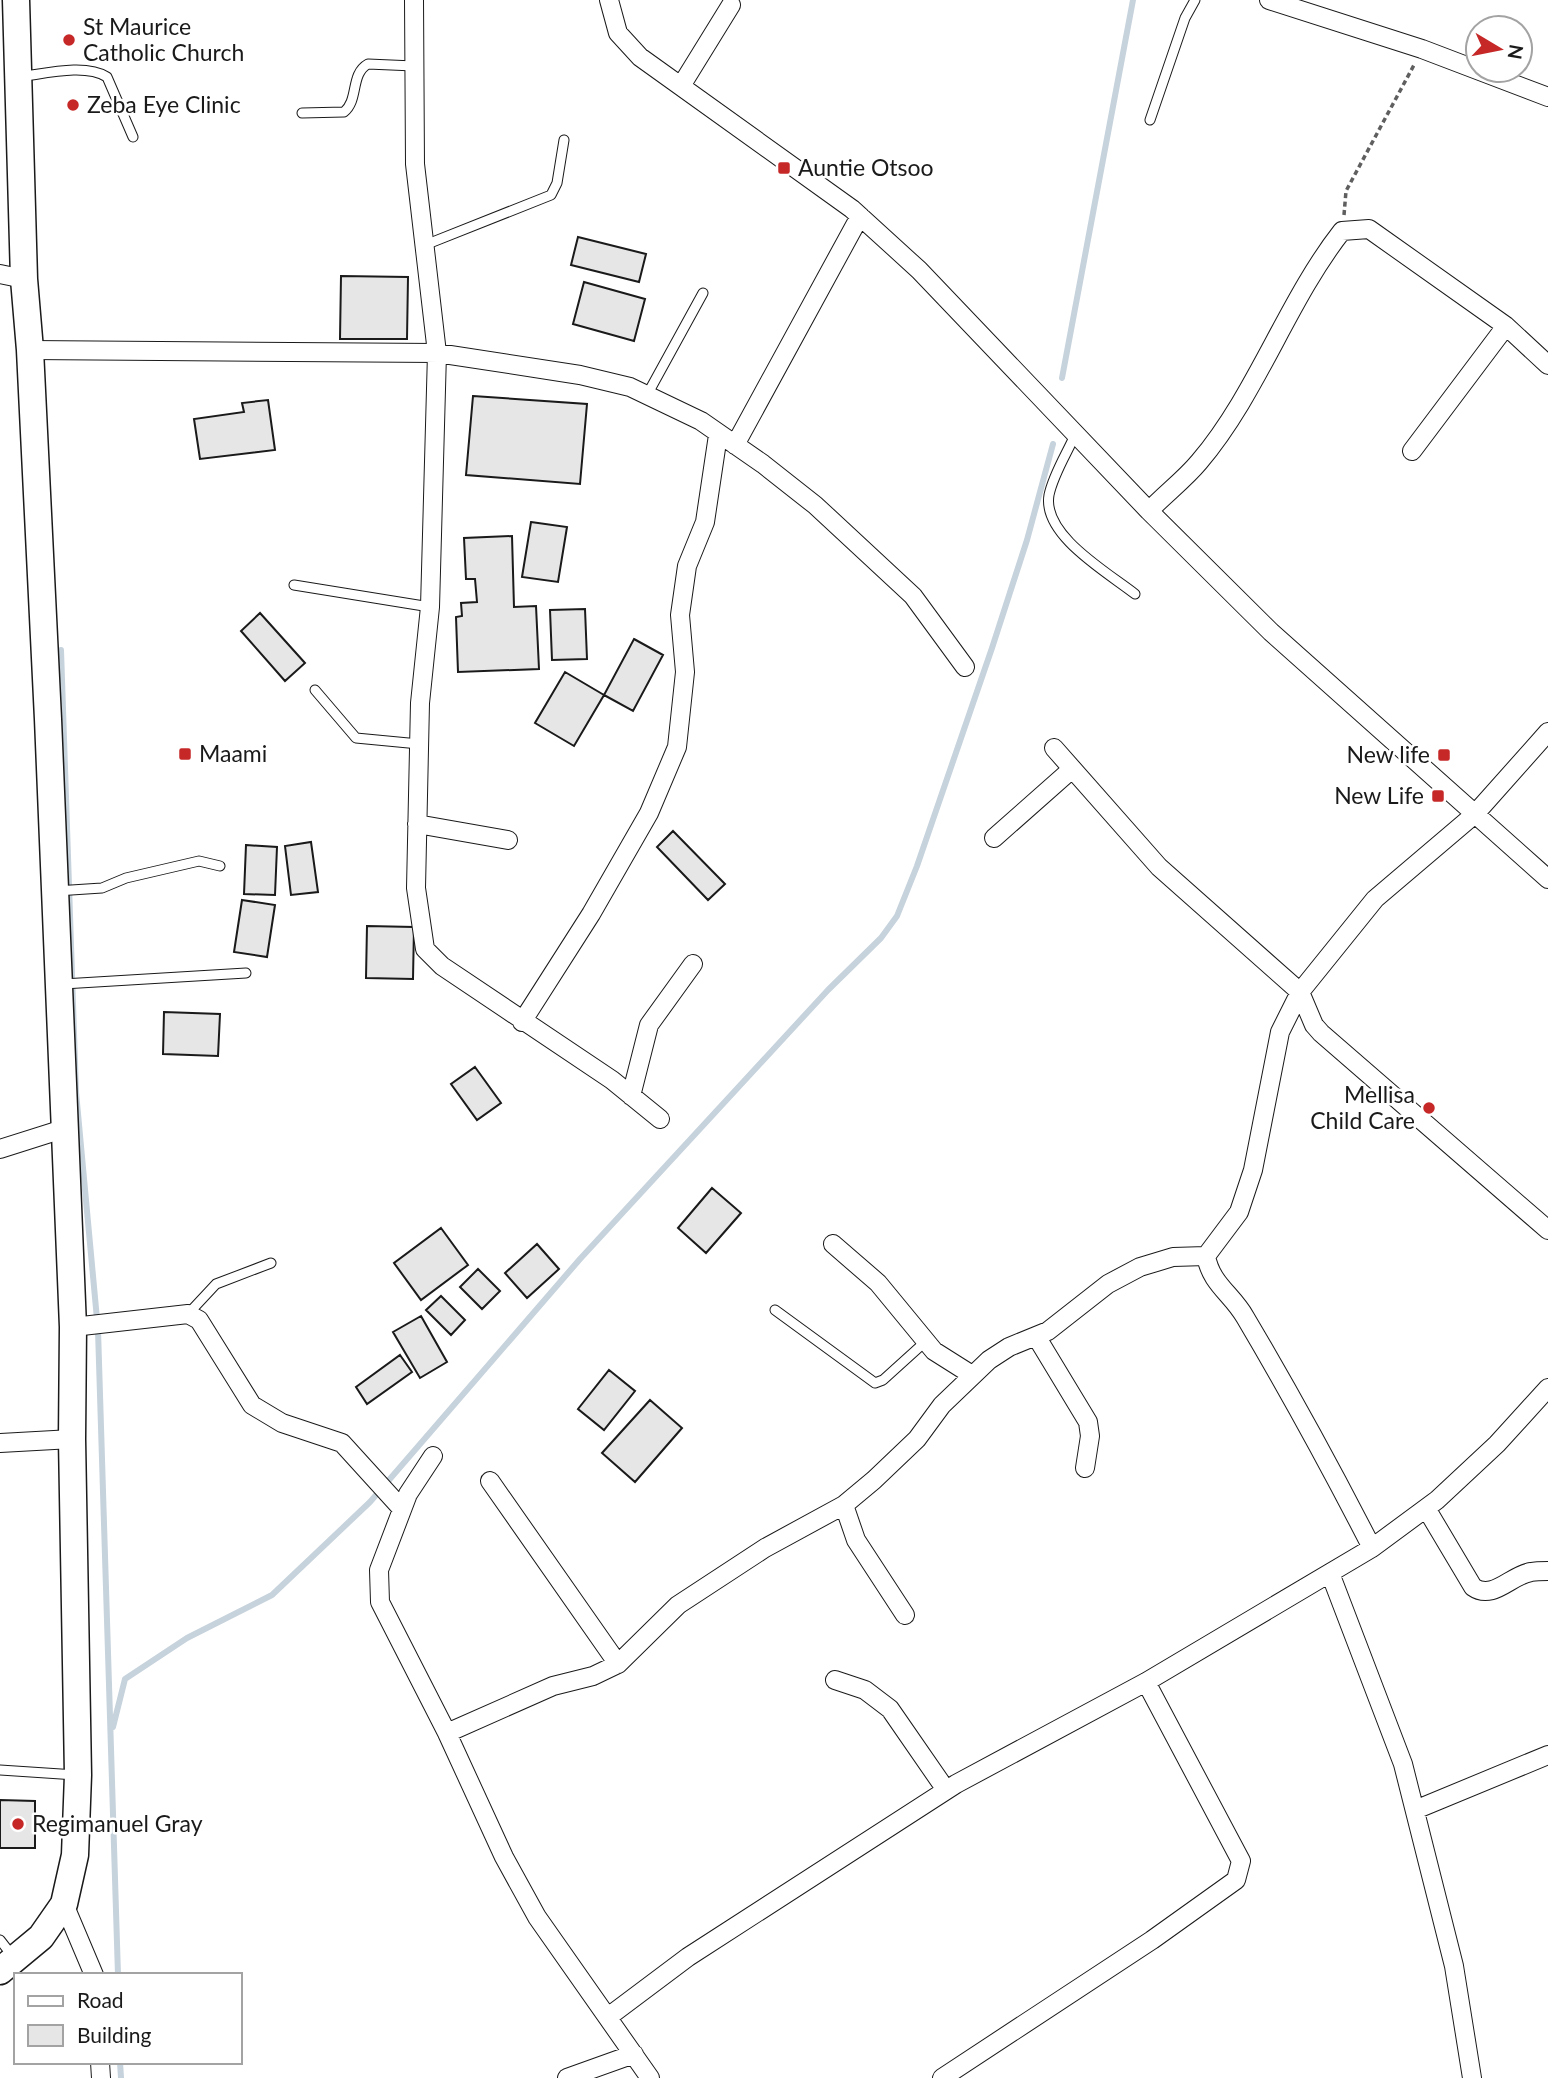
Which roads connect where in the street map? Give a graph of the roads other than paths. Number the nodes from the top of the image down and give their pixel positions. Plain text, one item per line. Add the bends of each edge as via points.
1 (16, 0) edge
2 (414, 0) edge
3 (609, 0) edge
4 (1195, 0) edge
5 (1269, 0) edge
6 (731, 5) dead end
7 (14, 61) junction
8 (414, 66) junction
9 (681, 86) junction
10 (1548, 97) edge
11 (302, 113) dead end
12 (1150, 120) dead end
13 (133, 137) dead end
14 (564, 140) dead end
15 (860, 216) junction
16 (425, 245) junction
17 (12, 277) edge
18 (703, 293) dead end
19 (1506, 326) junction
20 (30, 351) junction
21 (437, 353) junction
22 (1548, 365) edge
23 (647, 394) junction
24 (718, 435) junction
25 (1075, 435) junction
26 (735, 445) junction
27 (1412, 451) dead end
28 (1149, 511) junction
29 (294, 585) dead end
30 (1135, 594) dead end
31 (430, 607) junction
32 (965, 667) dead end
33 (315, 690) dead end
34 (1548, 732) edge
35 (419, 744) junction
36 (1054, 748) dead end
37 (1072, 769) junction
38 (1475, 814) junction
39 (417, 824) junction
40 (994, 838) dead end
41 (508, 840) dead end
42 (220, 866) dead end
43 (1548, 879) edge
44 (54, 891) junction
45 (693, 964) dead end
46 (246, 973) dead end
47 (58, 984) junction
48 (1300, 992) junction
49 (523, 1022) junction
50 (631, 1096) junction
51 (660, 1119) dead end
52 (63, 1129) junction
53 (0, 1149) edge
54 (1548, 1230) edge
55 (833, 1244) dead end
56 (1206, 1256) junction
57 (271, 1263) dead end
58 (775, 1310) dead end
59 (188, 1314) junction
60 (88, 1325) junction
61 (1036, 1336) junction
62 (925, 1342) junction
63 (972, 1376) junction
64 (1548, 1388) edge
65 (72, 1438) junction
66 (0, 1443) edge
67 (433, 1456) dead end
68 (1085, 1468) dead end
69 (490, 1481) dead end
70 (396, 1503) junction
71 (844, 1504) junction
72 (1426, 1508) junction
73 (1372, 1548) junction
74 (1548, 1571) edge
75 (1330, 1573) junction
76 (905, 1615) dead end
77 (618, 1664) junction
78 (835, 1680) dead end
79 (1146, 1682) junction
80 (447, 1733) junction
81 (1548, 1755) edge
82 (0, 1770) edge
83 (78, 1775) junction
84 (946, 1790) junction
85 (1415, 1810) junction
86 (64, 1904) junction
87 (5, 1957) edge
88 (93, 1973) edge
89 (608, 2017) junction
90 (634, 2054) junction
91 (567, 2078) edge
92 (650, 2078) edge
93 (942, 2078) edge
94 (1472, 2078) edge

1 - 7 street
2 - 8 street
3 - 9 street via 618,33 640,57
4 - 12 lane
5 - 10 street via 1422,49
6 - 9 street
7 - 13 lane via 107,76
7 - 17 street
8 - 11 lane via 368,64 358,74 353,99 344,112
8 - 16 street via 415,164
9 - 15 street
14 - 16 lane via 551,195
15 - 25 street via 919,270
15 - 26 street
16 - 21 street
17 - 20 street
18 - 23 lane
19 - 22 street
19 - 27 street
19 - 28 street via 1369,229 1342,231 1320,259 1279,337 1199,462
20 - 21 street
20 - 44 street
21 - 23 street via 580,375
21 - 31 street
23 - 24 street via 701,421
24 - 26 street
24 - 49 street via 705,522 687,566 680,615 685,673 677,747 649,813
25 - 28 street
25 - 30 lane via 1049,494 1054,526
26 - 32 street via 815,505 913,596
28 - 38 street via 1289,649
29 - 31 lane
31 - 35 street
33 - 35 lane via 356,738
34 - 38 street
35 - 39 street
36 - 37 street
37 - 40 street
37 - 48 street via 1159,867
38 - 43 street
38 - 48 street via 1375,899
39 - 41 street
39 - 49 street via 416,888 425,949
42 - 44 lane via 199,861 102,888
44 - 47 street
45 - 50 street via 649,1025
46 - 47 lane
47 - 52 street
48 - 54 street via 1321,1033
48 - 56 street via 1280,1032 1253,1170 1238,1212
49 - 50 street
50 - 51 street
52 - 53 street
52 - 60 street
55 - 62 street via 878,1283
56 - 61 street via 1172,1257 1140,1268 1108,1284 1063,1321
56 - 73 street via 1209,1272 1237,1304 1306,1421
57 - 59 lane via 216,1284
58 - 62 lane via 875,1383
59 - 60 street
59 - 70 street via 200,1320 252,1405 282,1423 342,1443
60 - 65 street
61 - 63 street via 1009,1347
61 - 68 street via 1088,1422
62 - 63 street
63 - 71 street via 942,1405 917,1439
64 - 72 street via 1497,1444
65 - 66 street
65 - 83 street
67 - 70 street via 408,1494
69 - 77 street
70 - 80 street via 379,1570 380,1602
71 - 76 street via 856,1540
71 - 77 street via 678,1605
72 - 73 street
72 - 74 street via 1480,1592 1529,1572
73 - 75 street
75 - 79 street
75 - 85 street via 1399,1753
77 - 80 street via 553,1686
78 - 84 street via 865,1690 890,1709
79 - 84 street
79 - 93 street via 1241,1861 1236,1880
80 - 89 street via 537,1917
81 - 85 street
82 - 83 lane
83 - 86 street via 75,1854
84 - 89 street via 688,1957
85 - 94 street via 1454,1966
86 - 87 street via 41,1937
86 - 88 street
89 - 90 street
90 - 91 street
90 - 92 street

